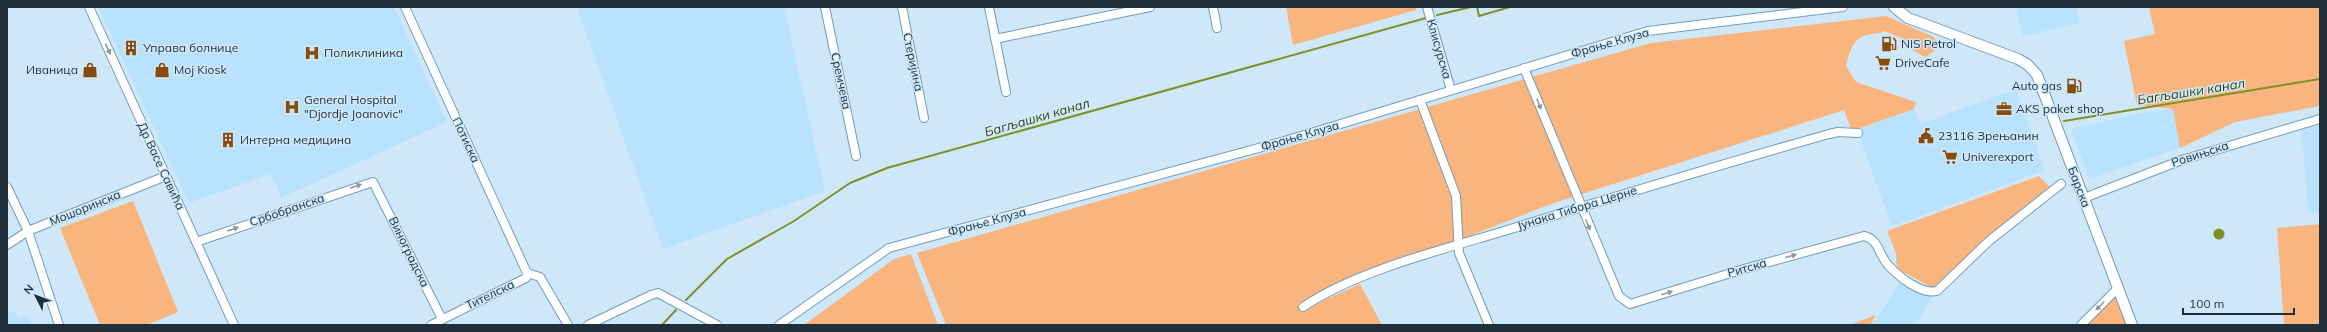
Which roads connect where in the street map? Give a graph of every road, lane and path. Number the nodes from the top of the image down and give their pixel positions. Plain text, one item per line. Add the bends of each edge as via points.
1 (89, 7) edge
2 (405, 7) edge
3 (825, 7) edge
4 (902, 7) edge
5 (988, 7) edge
6 (1150, 7) edge
7 (1213, 7) edge
8 (1427, 7) edge
9 (1843, 7) edge
10 (1894, 7) edge
11 (1217, 28) dead end
12 (995, 39) junction
13 (1524, 68) junction
14 (1451, 90) junction
15 (1006, 92) dead end
16 (1420, 100) junction
17 (924, 118) dead end
18 (2320, 119) edge
19 (1858, 133) dead end
20 (856, 156) dead end
21 (166, 176) junction
22 (2061, 184) dead end
23 (376, 185) joint
24 (7, 187) edge
25 (2084, 198) junction
26 (1581, 207) junction
27 (28, 231) junction
28 (196, 242) junction
29 (7, 245) edge
30 (1458, 245) junction
31 (527, 273) junction
32 (2118, 288) junction
33 (1303, 307) dead end
34 (442, 319) junction
35 (59, 325) edge
36 (234, 325) edge
37 (430, 325) edge
38 (568, 325) edge
39 (588, 325) edge
40 (717, 325) edge
41 (779, 325) edge
42 (1489, 325) edge
43 (2081, 325) edge
44 (2132, 325) edge

1 -> 21 street, Др Васе Савића
2 - 31 street, Потиска
3 - 20 street, Сремчева
4 - 17 street, Стеријина
5 - 12 street
6 - 12 street
7 - 11 street
8 - 14 street, Клисурска
9 - 13 street, Фрање Клуза via 1648,31
10 - 25 street, Барска via 1908,18 2028,65 2038,78
12 - 15 street
13 - 14 street, Фрање Клуза
13 -> 26 street, Ритска
14 - 16 street, Фрање Клуза
16 - 30 street via 1456,196
16 - 41 street, Фрање Клуза via 1274,144 889,248
18 - 25 street, Ровињска via 2182,160
19 - 26 street, Јунака Тибора Церне via 1829,134
21 - 27 street, Мошоринска
21 - 28 street, Др Васе Савића
26 -> 22 street, Ритска via 1619,296 1630,304 1744,268 1864,236 1876,244 1888,265 1896,273 1931,293 1940,289 1989,241
28 -> 23 street, Србобранска via 370,181
23 - 34 street, Виноградска
24 - 27 street
25 - 32 street, Барска
26 - 30 street, Јунака Тибора Церне
27 - 29 street, Мошоринска
27 - 35 street
28 - 36 street, Др Васе Савића
30 - 33 street, Јунака Тибора Церне via 1363,278 1316,298
30 - 42 street
31 - 34 street, Тителска via 526,278
31 - 38 street, Тителска via 540,277
32 -> 43 street
32 - 44 street, Барска
34 - 37 street, Тителска
39 - 40 street via 658,293

